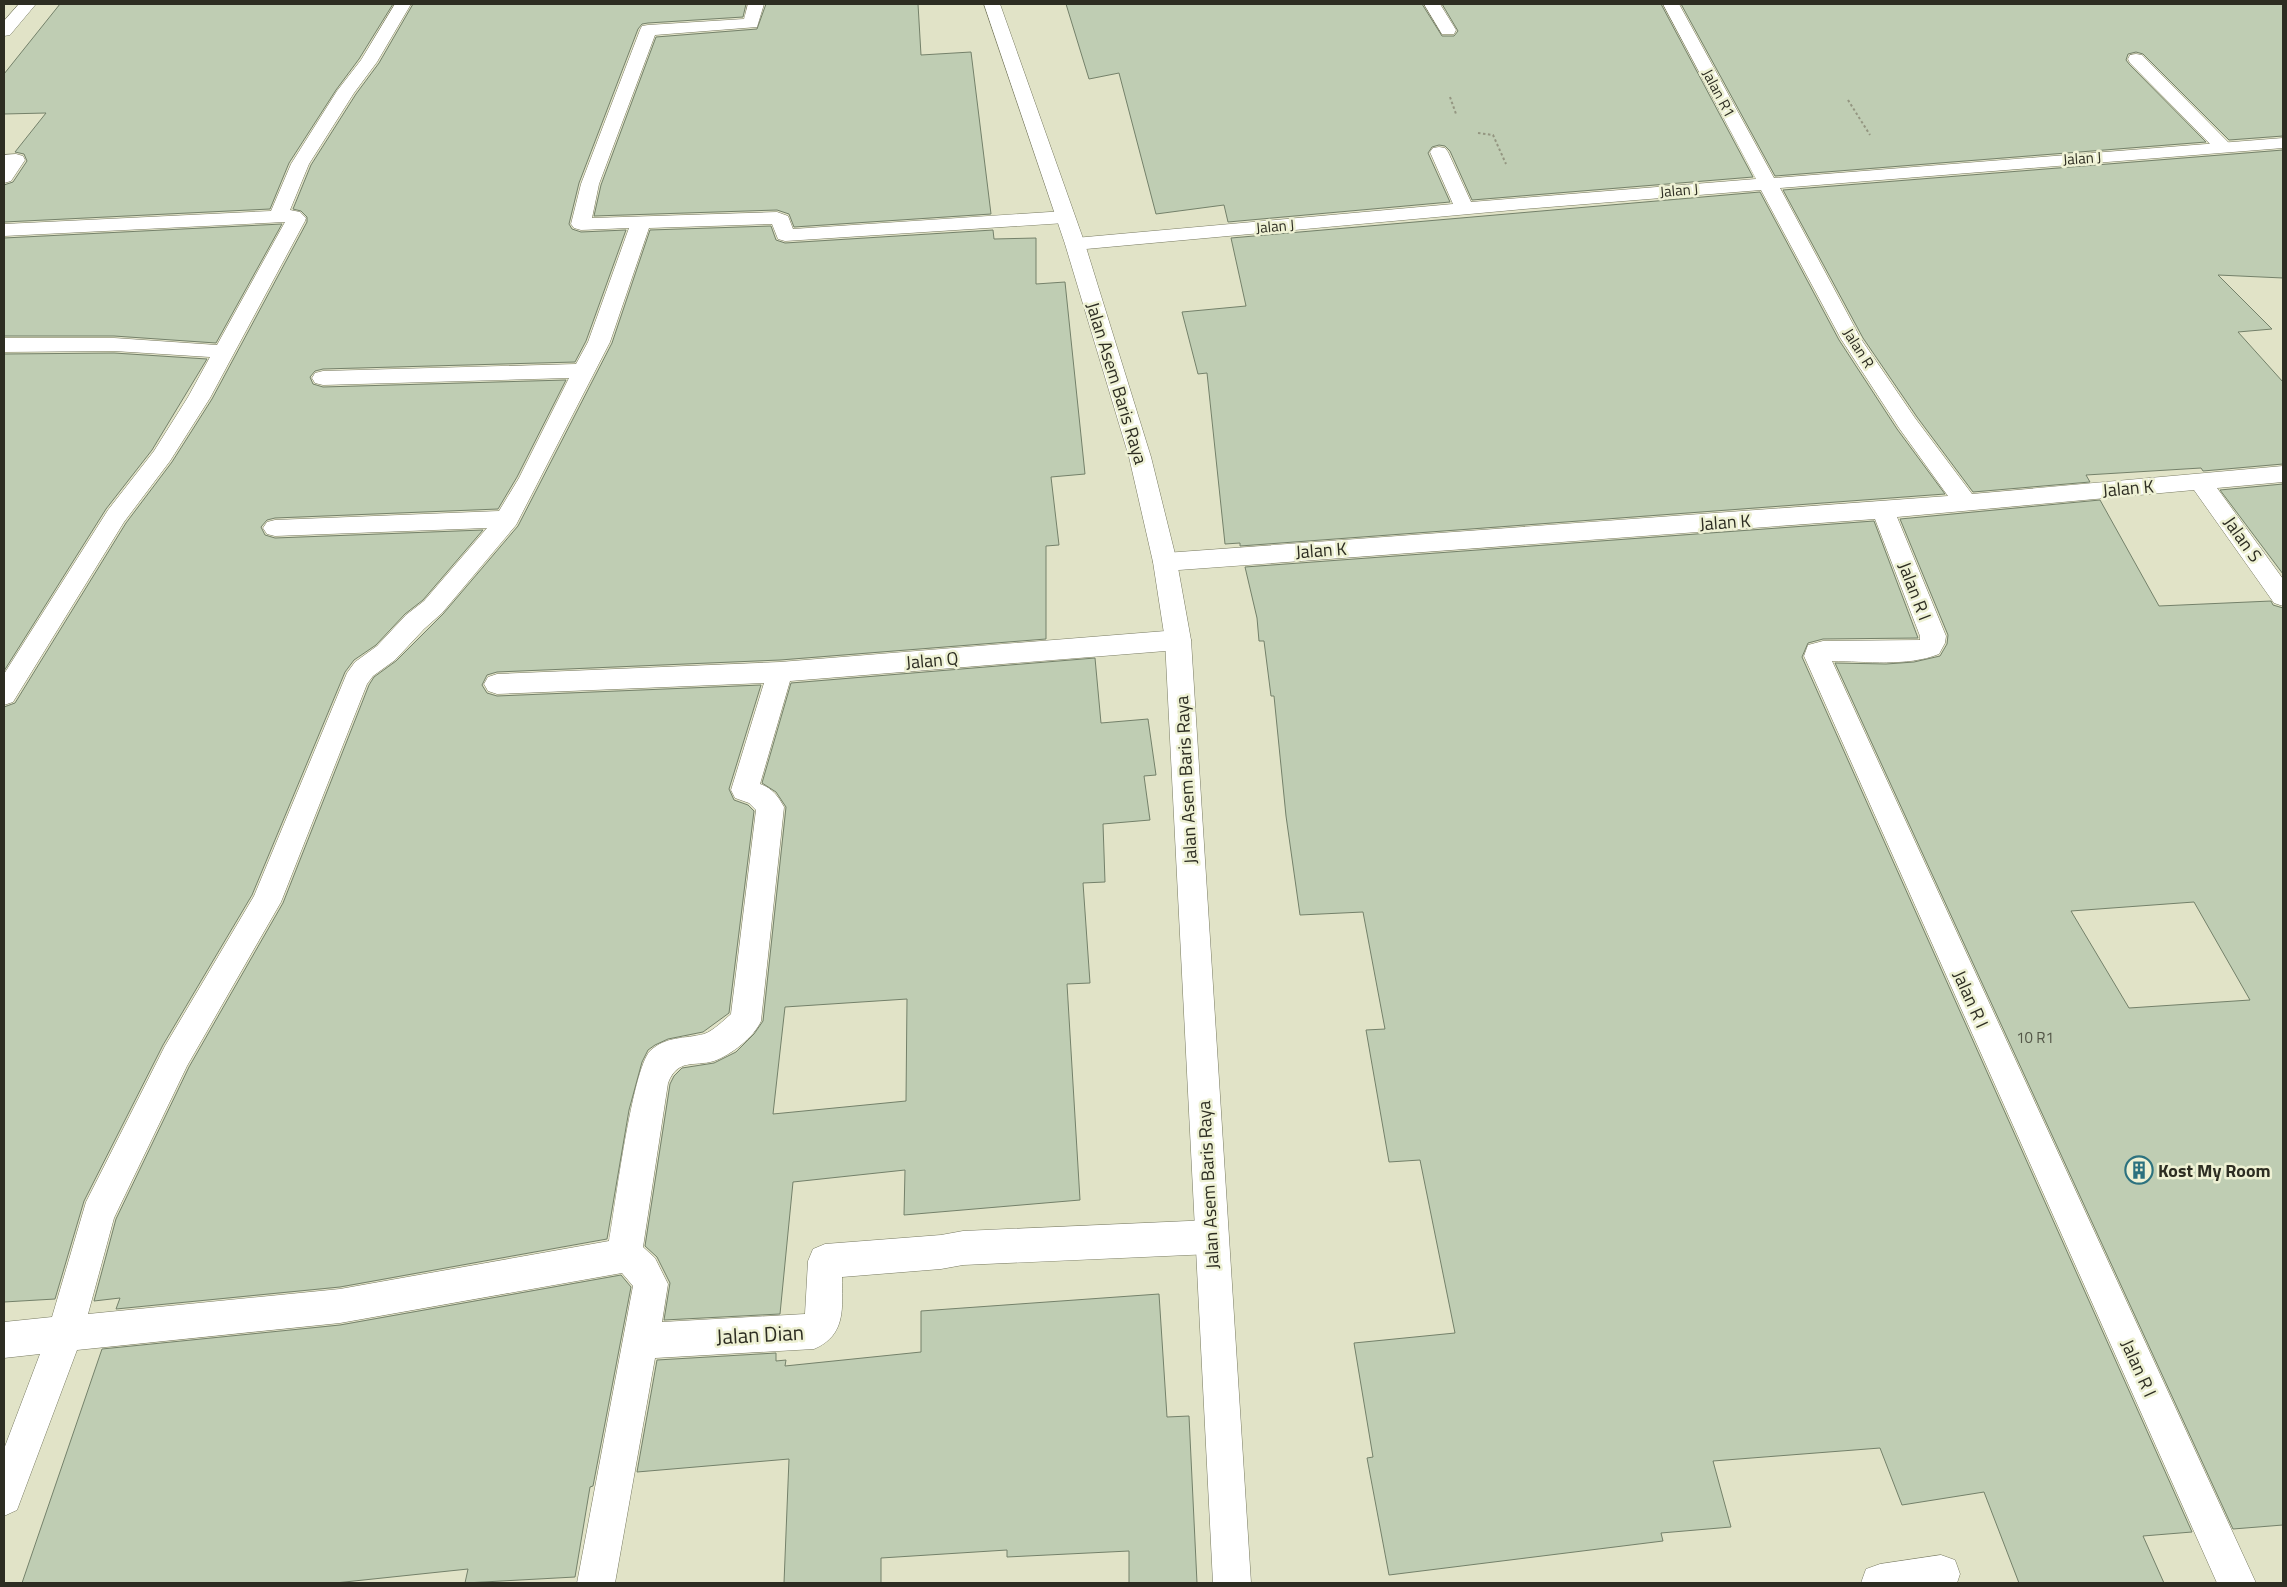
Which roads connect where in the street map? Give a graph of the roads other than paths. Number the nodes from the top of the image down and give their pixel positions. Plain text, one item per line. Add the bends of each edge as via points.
1 (28, 4) edge
2 (403, 4) edge
3 (756, 4) edge
4 (992, 4) edge
5 (1432, 4) edge
6 (1670, 4) edge
7 (1448, 30) dead end
8 (4, 32) edge
9 (2136, 59) dead end
10 (2283, 143) edge
11 (2223, 147) junction
12 (1439, 152) dead end
13 (4, 160) edge
14 (4, 177) edge
15 (1767, 183) junction
16 (1464, 208) junction
17 (278, 216) junction
18 (1064, 217) junction
19 (641, 222) junction
20 (4, 230) edge
21 (1074, 244) junction
22 (4, 345) edge
23 (224, 352) junction
24 (582, 371) junction
25 (323, 378) dead end
26 (2283, 474) edge
27 (2201, 482) junction
28 (1966, 503) junction
29 (1883, 510) junction
30 (508, 519) junction
31 (275, 528) dead end
32 (1165, 562) junction
33 (2283, 597) edge
34 (1178, 640) junction
35 (780, 672) junction
36 (496, 684) dead end
37 (4, 695) edge
38 (1211, 1237) junction
39 (624, 1256) junction
40 (66, 1332) junction
41 (4, 1340) edge
42 (641, 1341) junction
43 (4, 1497) edge
44 (1941, 1574) dead end
45 (596, 1583) edge
46 (1232, 1583) edge
47 (1880, 1583) edge
48 (2237, 1583) edge

1 - 8 street
2 - 17 street via 300,164
3 - 19 street via 751,24 648,30 590,184 581,224
4 - 18 street, Jalan Asem Baris Raya
5 - 7 street
6 - 15 street, Jalan R1
9 - 11 street
10 - 11 street, Jalan J
11 - 15 street, Jalan J
12 - 16 street
13 - 14 street via 16,160
15 - 16 street, Jalan J
15 - 28 street, Jalan R via 1851,339
16 - 21 street, Jalan J
17 - 20 street
17 - 23 street via 296,218
18 - 19 street via 785,235 781,220 777,218
18 - 21 street, Jalan Asem Baris Raya
19 - 24 street via 603,333
21 - 32 street, Jalan Asem Baris Raya via 1140,456
22 - 23 street via 87,342
23 - 37 street via 162,456 116,516
24 - 25 street
24 - 30 street
26 - 27 street, Jalan K
27 - 28 street, Jalan K
27 - 33 street, Jalan S
28 - 29 street, Jalan K
29 - 32 street, Jalan K
29 - 48 street, Jalan R I via 1933,636 1932,645 1921,650 1823,651 1817,652 1817,656
30 - 31 street
30 - 40 street via 433,607 356,680 266,902 176,1056 98,1214
32 - 34 street, Jalan Asem Baris Raya
34 - 35 street, Jalan Q
34 - 38 street, Jalan Asem Baris Raya
35 - 36 street, Jalan Q
35 - 39 street via 746,790 759,795 770,807 746,1021 712,1047 674,1052 660,1063 652,1084
38 - 42 street, Jalan Dian via 963,1248 825,1261 824,1319 814,1331
38 - 46 street, Jalan Asem Baris Raya
39 - 40 street via 340,1306
39 - 42 street via 641,1266 650,1284
40 - 41 street
40 - 43 street
42 - 45 street
44 - 47 street

